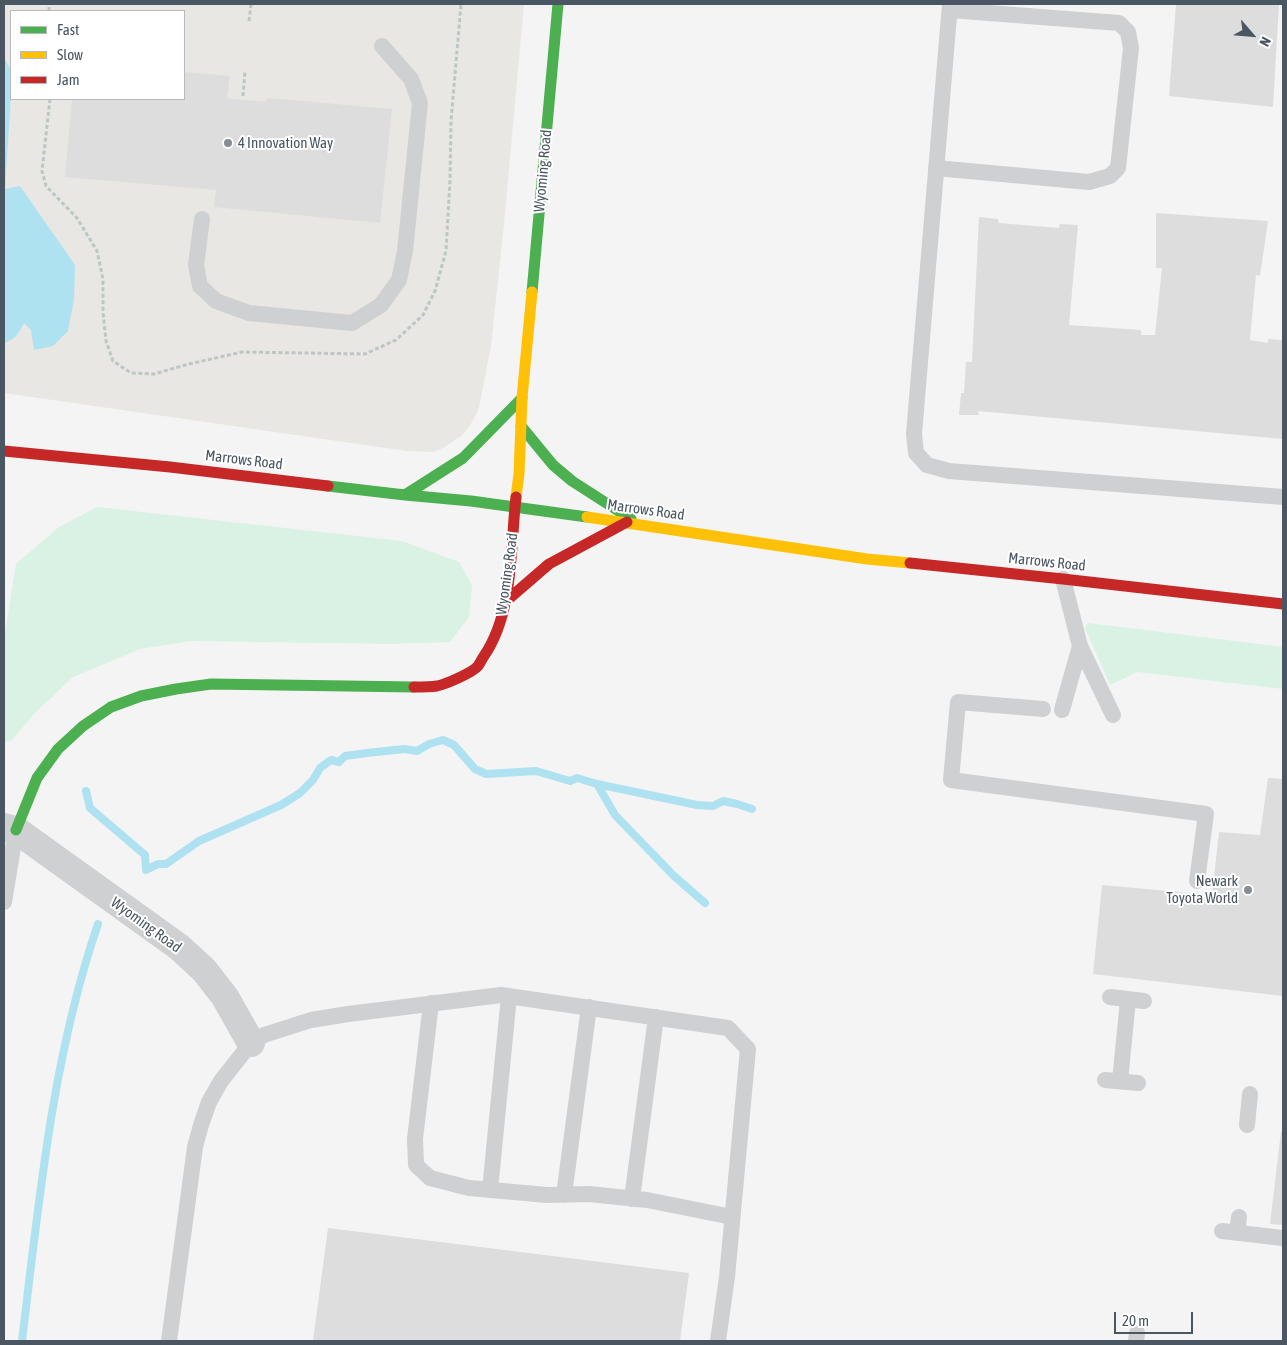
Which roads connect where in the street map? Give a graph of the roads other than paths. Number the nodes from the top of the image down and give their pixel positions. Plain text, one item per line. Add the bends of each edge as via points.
1 (558, 4) edge
2 (950, 7) edge
3 (382, 46) dead end
4 (936, 168) junction
5 (202, 219) dead end
6 (522, 398) junction
7 (521, 426) junction
8 (4, 451) edge
9 (405, 495) junction
10 (1283, 497) edge
11 (515, 507) junction
12 (627, 522) junction
13 (639, 524) junction
14 (1062, 578) junction
15 (505, 602) junction
16 (1283, 604) edge
17 (1080, 646) junction
18 (1043, 709) dead end
19 (1062, 710) dead end
20 (1113, 715) dead end
21 (10, 829) edge
22 (1197, 881) dead end
23 (4, 902) edge
24 (509, 996) junction
25 (1110, 997) dead end
26 (431, 1003) junction
27 (589, 1007) junction
28 (656, 1017) junction
29 (251, 1043) junction
30 (1138, 1083) dead end
31 (1250, 1094) dead end
32 (1247, 1125) dead end
33 (490, 1190) junction
34 (564, 1195) junction
35 (632, 1198) junction
36 (732, 1216) junction
37 (1233, 1227) dead end
38 (1283, 1238) edge
39 (169, 1341) edge
40 (718, 1341) edge

1 - 6 street, Wyoming Road
2 - 4 lane
2 - 4 lane via 1119,23 1128,32 1131,48 1118,168 1110,176 1089,182
3 - 5 lane via 410,79 420,103 405,251 399,280 381,305 352,323 249,313 216,301 200,286 196,265
4 - 10 lane via 914,434 916,453 927,465 949,471
6 - 7 street, Wyoming Road
6 - 9 street via 463,458
7 - 11 street, Wyoming Road
7 - 13 street via 552,465
8 - 9 street, Marrows Road
9 - 11 street, Marrows Road
11 - 12 street, Marrows Road
11 - 15 street, Wyoming Road
12 - 13 street, Marrows Road
12 - 15 street via 549,564
13 - 14 street, Marrows Road via 867,559
14 - 16 street, Marrows Road
14 - 17 lane
15 - 21 street, Wyoming Road via 491,646 476,667 436,686 211,684 141,696 111,708 83,726 58,749 37,778
17 - 19 lane
17 - 20 lane
18 - 22 lane via 958,702 951,780 1206,814
21 - 23 lane
21 - 29 street, Wyoming Road via 179,947 204,970 225,997
24 - 26 lane via 502,994
24 - 27 lane
24 - 33 lane
25 - 30 lane via 1136,1001 1113,1080
26 - 29 lane via 310,1020 264,1035
26 - 33 lane via 415,1140 416,1165 430,1178
27 - 28 lane
27 - 34 lane
28 - 35 lane
28 - 36 lane via 728,1028 748,1049
29 - 39 lane via 221,1081 201,1125 195,1147
31 - 32 lane
33 - 34 lane
34 - 35 lane
35 - 36 lane
36 - 40 lane
37 - 38 lane

